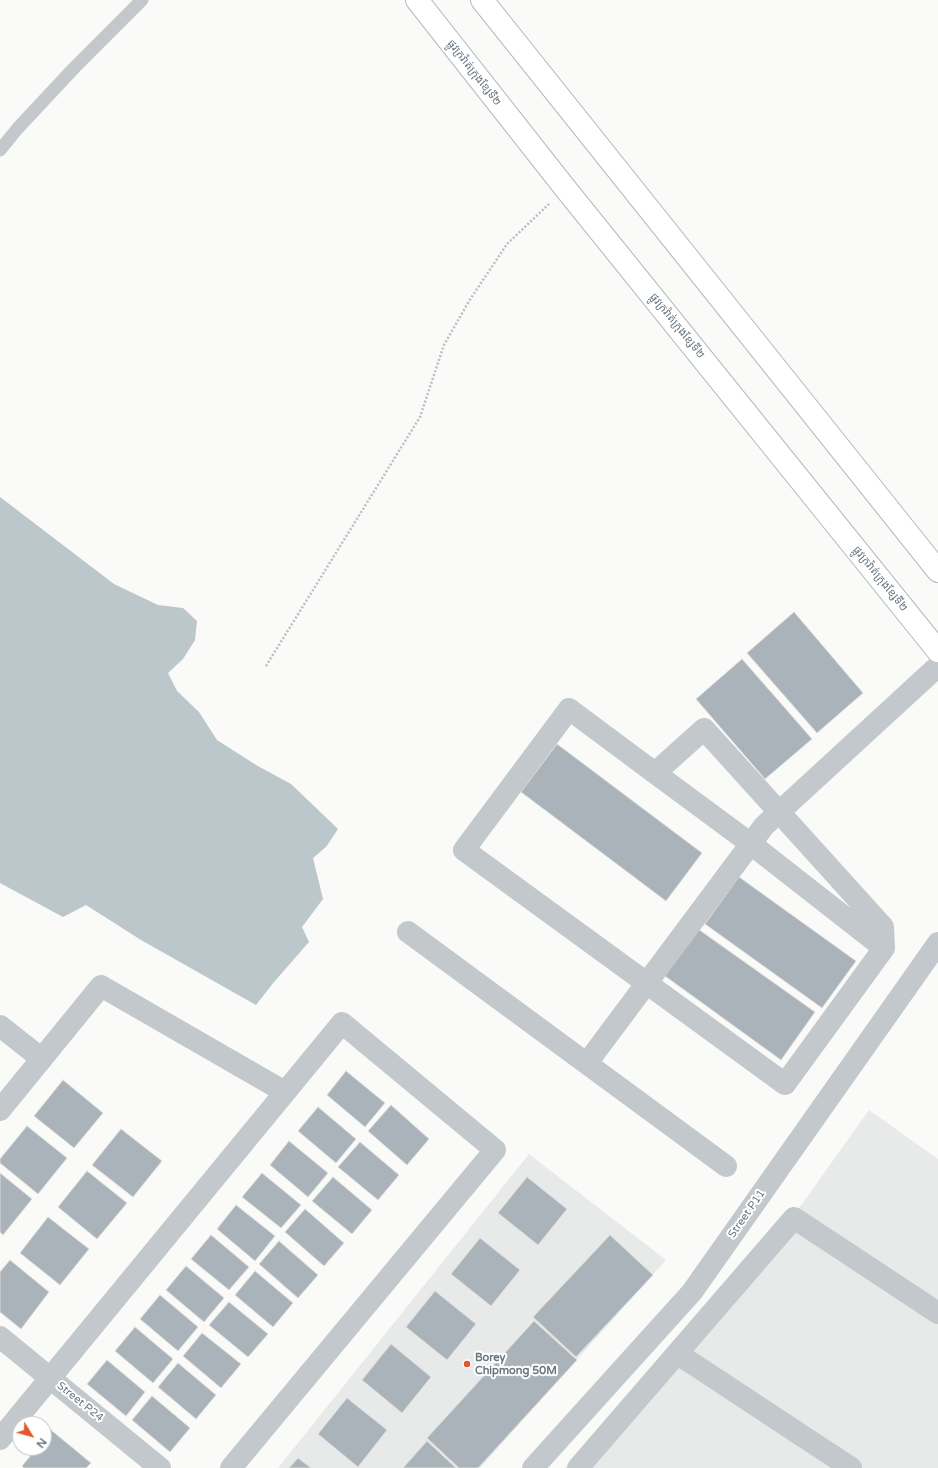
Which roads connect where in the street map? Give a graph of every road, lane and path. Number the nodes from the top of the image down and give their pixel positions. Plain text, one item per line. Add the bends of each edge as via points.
1 (142, 0) edge
2 (417, 0) edge
3 (482, 0) edge
4 (0, 150) edge
5 (565, 188) junction
6 (938, 571) edge
7 (938, 651) edge
8 (266, 666) dead end
9 (938, 666) edge
10 (655, 773) junction
11 (780, 812) junction
12 (751, 844) junction
13 (408, 932) dead end
14 (938, 943) edge
15 (884, 948) junction
16 (647, 983) junction
17 (0, 1026) edge
18 (42, 1059) junction
19 (587, 1063) junction
20 (285, 1092) junction
21 (0, 1110) edge
22 (726, 1166) dead end
23 (938, 1313) edge
24 (0, 1337) edge
25 (678, 1354) junction
26 (50, 1378) junction
27 (0, 1439) edge
28 (160, 1468) edge
29 (231, 1468) edge
30 (533, 1468) edge
31 (578, 1468) edge
32 (851, 1468) edge

1 - 4 lane via 75,67
2 - 5 main road, ផ្លូវក្រវ៉ាត់ក្រុងខ្សែទី២
3 - 6 main road
5 - 7 main road, ផ្លូវក្រវ៉ាត់ក្រុងខ្សែទី២
5 - 8 path via 507,244 469,301 444,345 420,418
9 - 11 street
10 - 11 street via 704,729
10 - 12 street
10 - 16 street via 569,709 464,850
11 - 12 street via 764,826
11 - 15 street via 883,927
12 - 15 street
12 - 16 street
13 - 19 street
14 - 30 street, Street P11 via 692,1292
15 - 16 street via 785,1084
16 - 19 street
17 - 18 street
18 - 20 street via 102,986
18 - 21 street
19 - 22 street
20 - 26 street
20 - 29 street via 342,1023 495,1150
23 - 25 street via 794,1218
24 - 26 street, Street P24
25 - 31 street
25 - 32 street
26 - 27 street
26 - 28 street, Street P24

